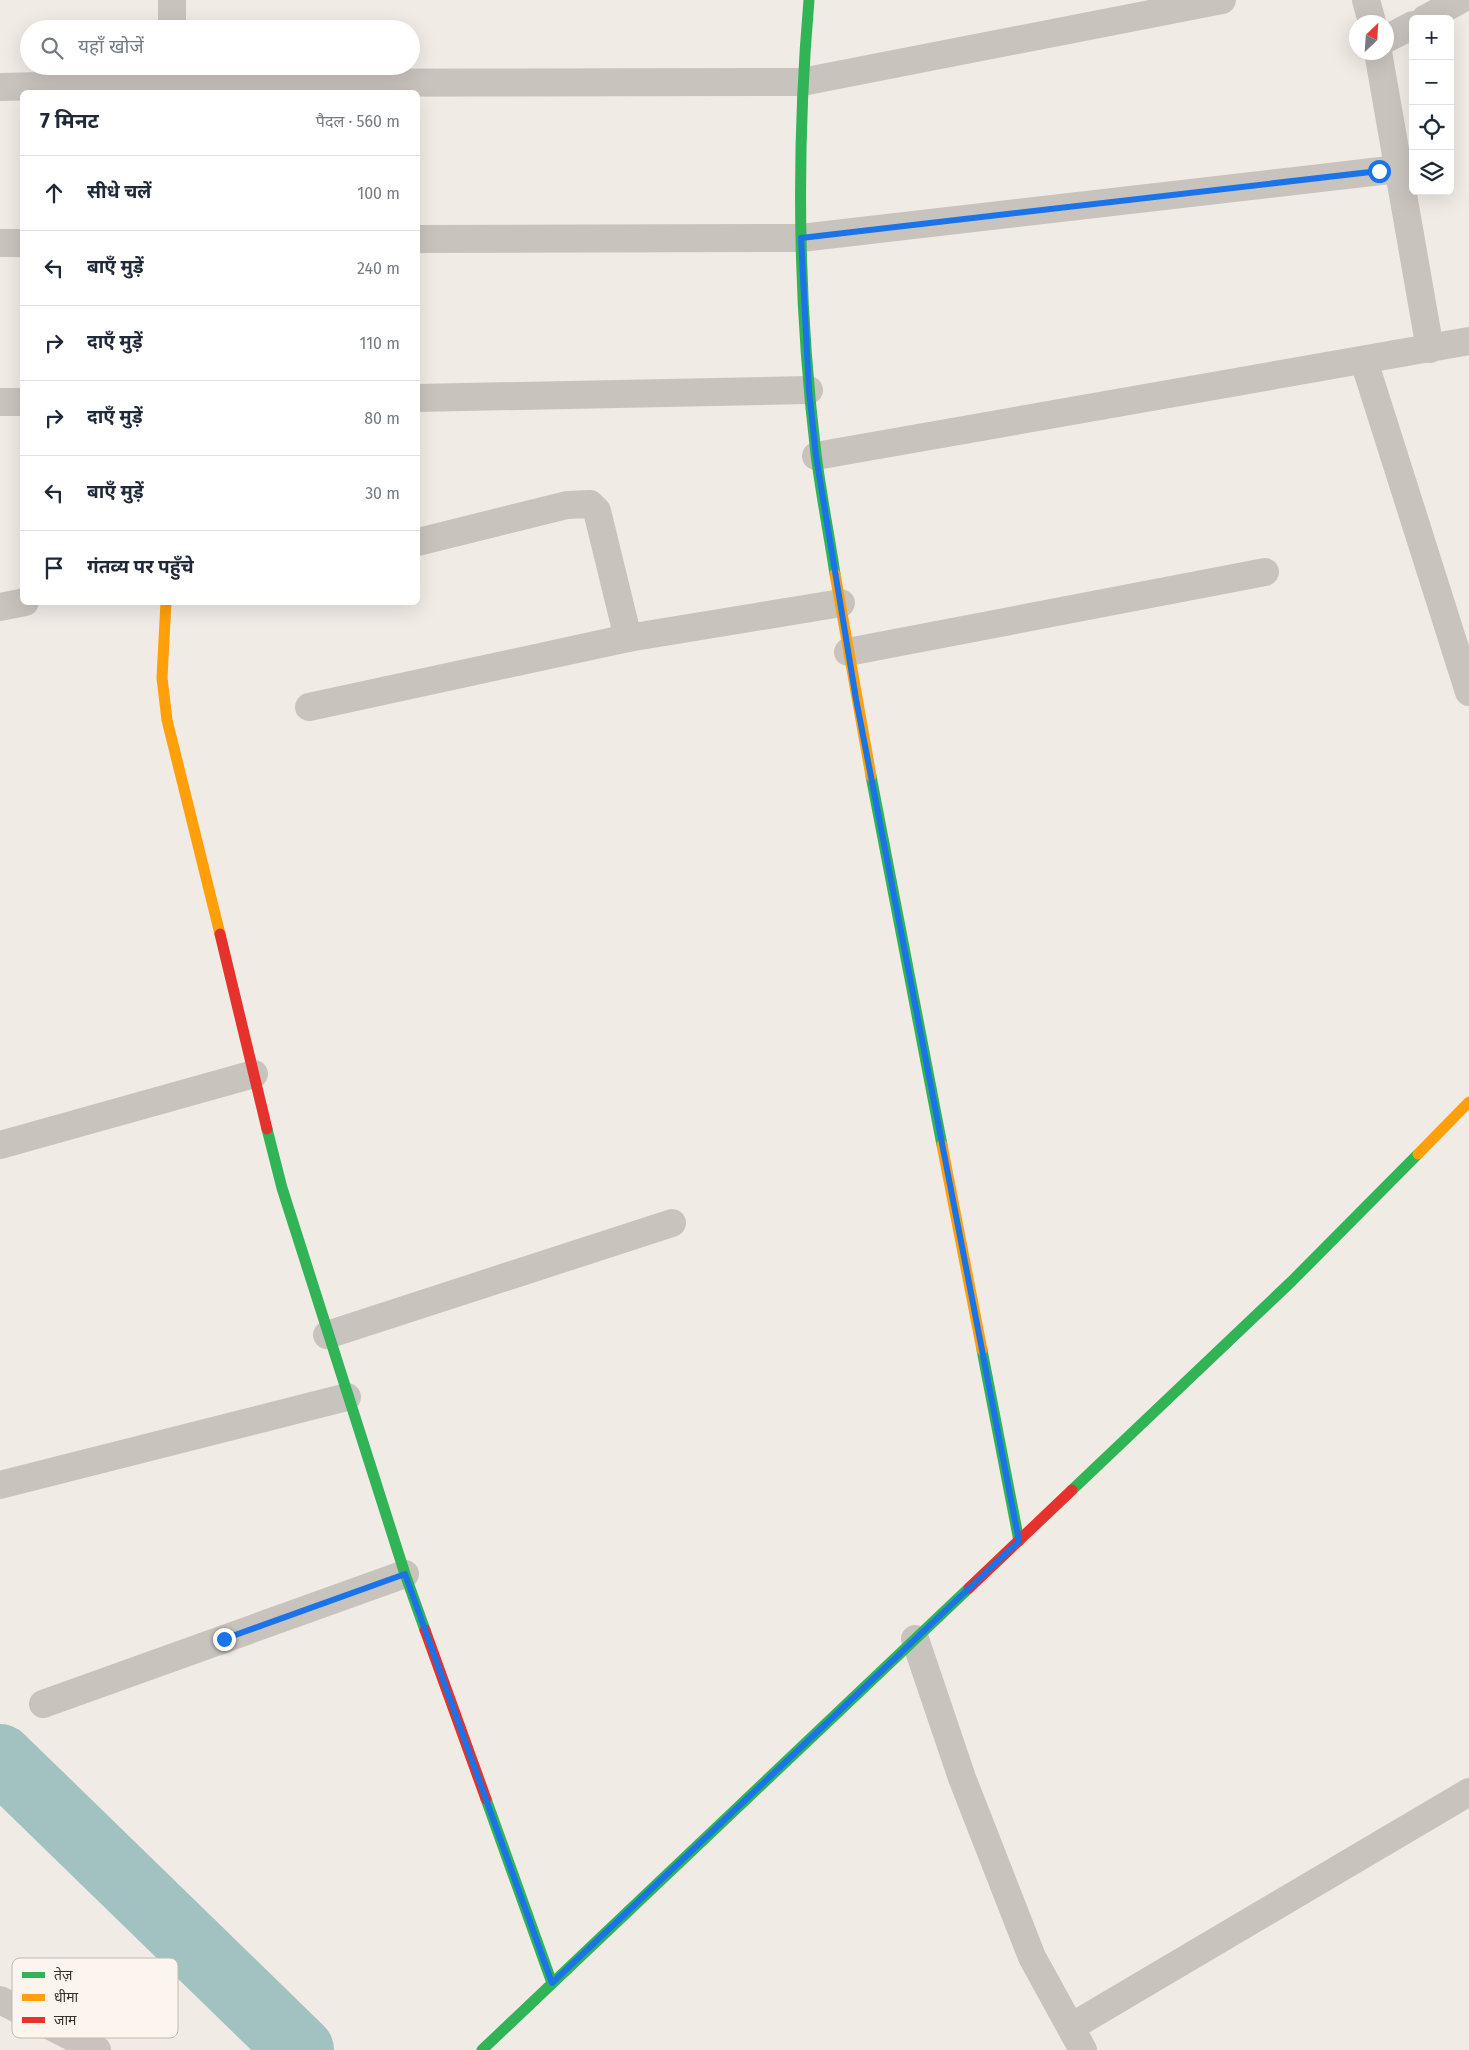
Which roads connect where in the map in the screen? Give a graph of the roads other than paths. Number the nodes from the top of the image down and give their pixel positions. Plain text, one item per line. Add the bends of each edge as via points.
1 (172, 0) edge
2 (809, 0) edge
3 (1222, 0) edge
4 (1366, 0) edge
5 (1460, 0) edge
6 (1370, 15) edge
7 (1432, 15) edge
8 (172, 20) edge
9 (1409, 27) edge
10 (1394, 35) edge
11 (1379, 60) edge
12 (172, 81) edge
13 (802, 82) junction
14 (0, 87) edge
15 (1398, 168) junction
16 (801, 238) junction
17 (420, 239) edge
18 (0, 243) edge
19 (20, 243) edge
20 (1468, 345) edge
21 (1430, 349) junction
22 (1364, 361) junction
23 (809, 390) junction
24 (420, 398) edge
25 (0, 402) edge
26 (20, 402) edge
27 (816, 456) junction
28 (420, 542) edge
29 (1265, 572) dead end
30 (20, 603) edge
31 (841, 603) junction
32 (166, 605) edge
33 (0, 607) edge
34 (628, 638) junction
35 (848, 652) junction
36 (1469, 692) edge
37 (309, 708) dead end
38 (254, 1074) junction
39 (1469, 1102) edge
40 (0, 1145) edge
41 (672, 1223) dead end
42 (328, 1335) junction
43 (347, 1397) junction
44 (0, 1485) edge
45 (1019, 1541) junction
46 (405, 1574) junction
47 (915, 1639) junction
48 (43, 1704) dead end
49 (1469, 1792) edge
50 (552, 1983) junction
51 (0, 2000) edge
52 (12, 2006) edge
53 (74, 2038) edge
54 (1077, 2038) edge
55 (97, 2050) edge
56 (482, 2050) edge

1 - 8 street
2 - 13 street
3 - 13 street
4 - 6 street
5 - 7 street
9 - 10 street
11 - 15 street
12 - 13 street
12 - 14 street
13 - 16 street
15 - 16 street
15 - 21 street
16 - 17 street
16 - 23 street
18 - 19 street
20 - 21 street
21 - 22 street
22 - 27 street
22 - 36 street
23 - 24 street
23 - 27 street
25 - 26 street
27 - 31 street
28 - 34 street via 567,505 592,505 597,511
29 - 35 street
30 - 33 street
31 - 34 street
31 - 35 street
32 - 38 street via 162,678 167,720
34 - 37 street
35 - 45 street
38 - 40 street
38 - 42 street via 282,1188
39 - 45 street via 1292,1281
41 - 42 street
42 - 43 street
43 - 44 street
43 - 46 street
45 - 47 street
46 - 48 street
46 - 50 street
47 - 50 street
47 - 54 street via 962,1778 1032,1957
49 - 54 street
50 - 56 street
51 - 52 street
53 - 55 street

